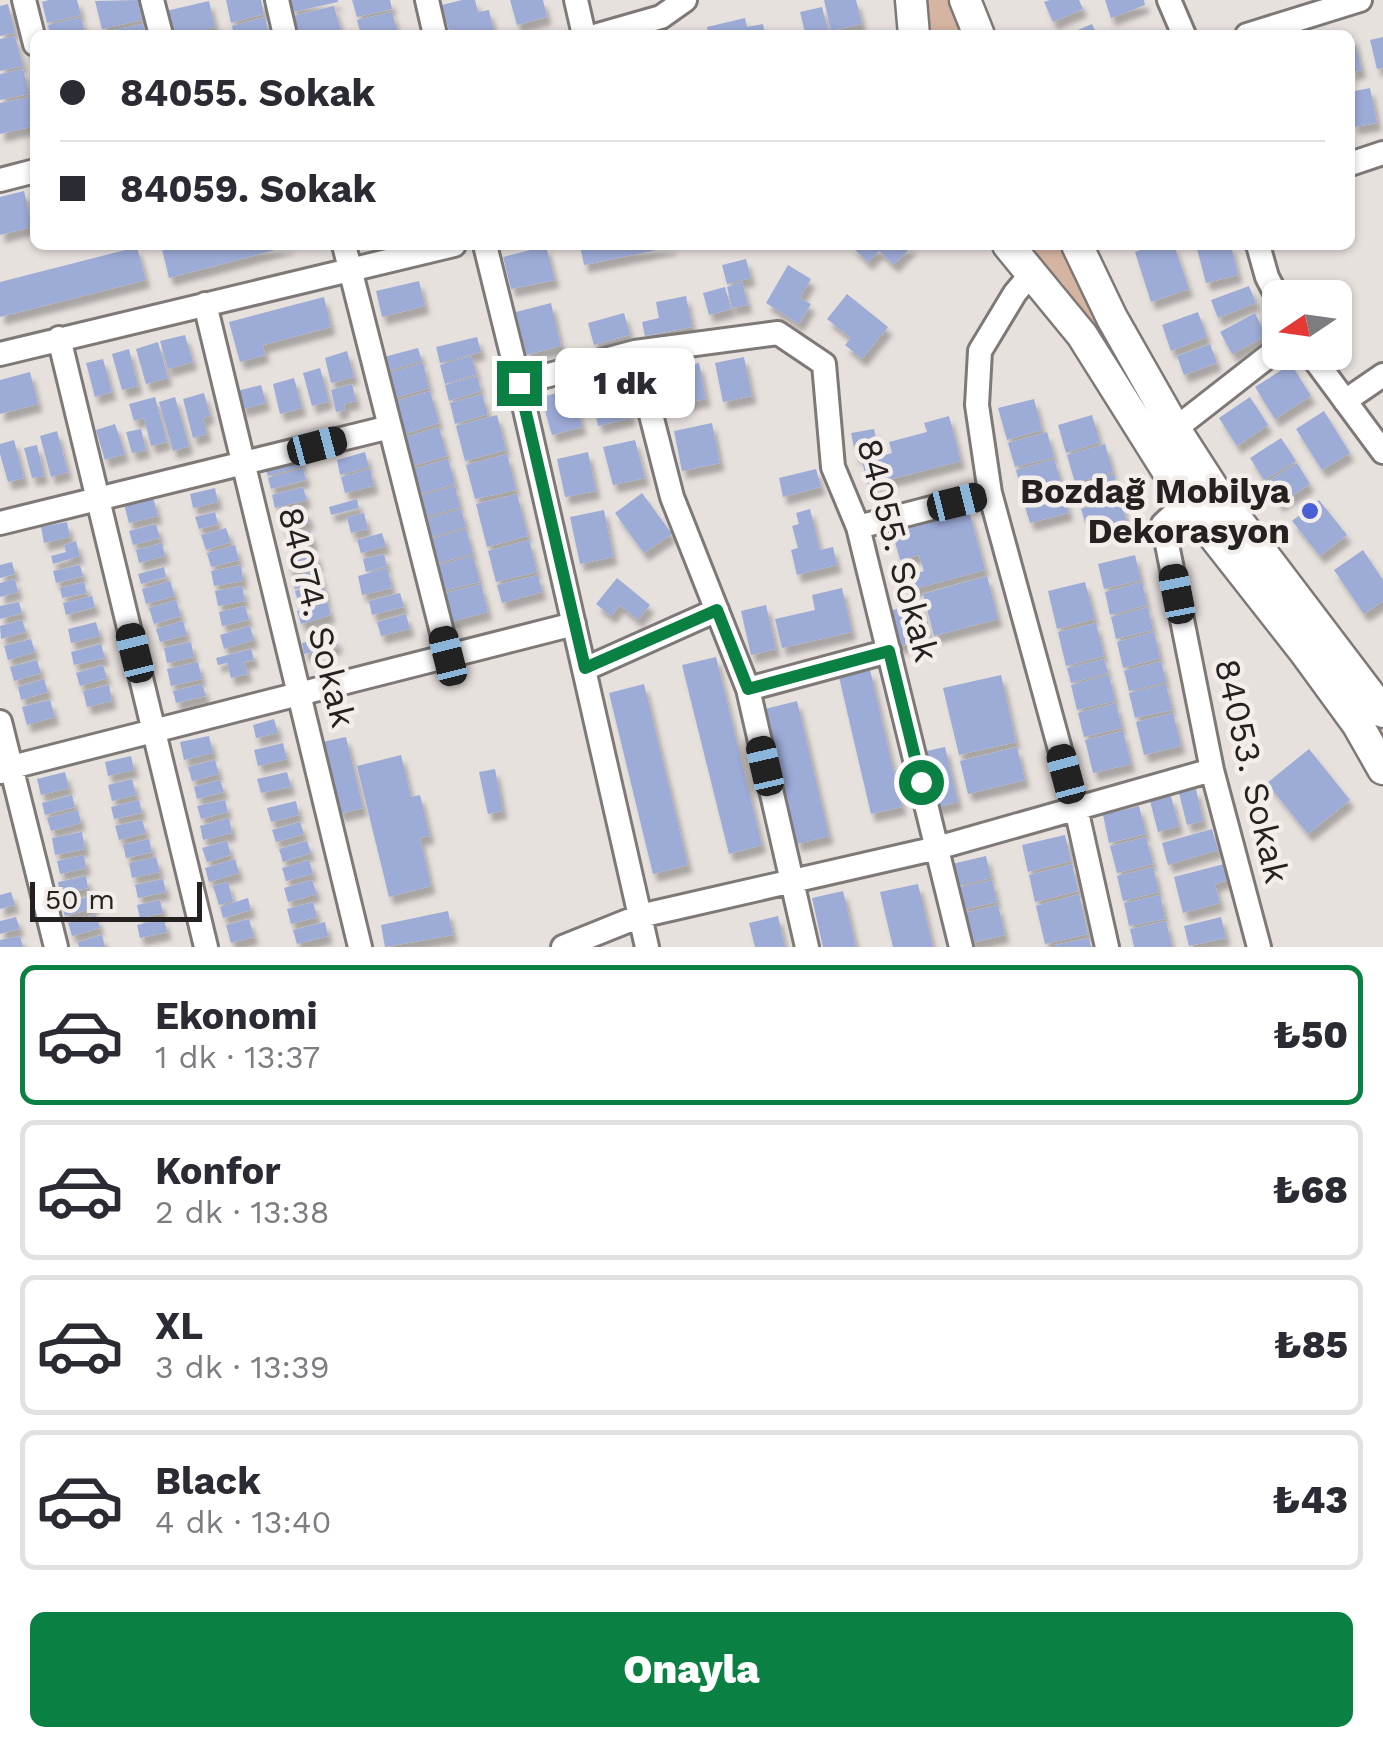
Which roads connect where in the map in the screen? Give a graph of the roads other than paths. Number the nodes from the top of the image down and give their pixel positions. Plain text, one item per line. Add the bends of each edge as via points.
1 (24, 0) edge
2 (152, 0) edge
3 (277, 0) edge
4 (427, 0) edge
5 (576, 0) edge
6 (685, 0) edge
7 (911, 0) edge
8 (965, 0) edge
9 (1169, 0) edge
10 (1360, 0) edge
11 (32, 30) edge
12 (161, 30) edge
13 (285, 30) edge
14 (434, 30) edge
15 (583, 30) edge
16 (616, 30) edge
17 (914, 30) edge
18 (977, 30) edge
19 (1182, 30) edge
20 (1264, 30) edge
21 (1383, 152) edge
22 (1355, 162) edge
23 (30, 173) edge
24 (0, 180) edge
25 (345, 250) edge
26 (433, 250) edge
27 (486, 250) edge
28 (1012, 250) edge
29 (1079, 250) edge
30 (1259, 250) edge
31 (350, 270) junction
32 (1032, 273) junction
33 (1269, 280) edge
34 (205, 304) junction
35 (59, 338) junction
36 (635, 352) junction
37 (0, 354) edge
38 (1262, 361) edge
39 (1323, 370) edge
40 (1383, 375) edge
41 (519, 383) junction
42 (1345, 401) junction
43 (390, 427) junction
44 (1175, 429) junction
45 (1383, 452) edge
46 (244, 464) junction
47 (990, 493) junction
48 (98, 499) junction
49 (1187, 502) junction
50 (0, 523) edge
51 (858, 528) junction
52 (717, 610) junction
53 (574, 624) junction
54 (889, 651) junction
55 (448, 656) junction
56 (585, 668) junction
57 (748, 689) junction
58 (301, 695) junction
59 (1383, 712) edge
60 (0, 722) edge
61 (154, 730) junction
62 (1383, 769) edge
63 (6, 770) edge
64 (1212, 770) junction
65 (1076, 808) junction
66 (938, 848) junction
67 (791, 881) junction
68 (640, 916) junction
69 (56, 947) edge
70 (206, 947) edge
71 (360, 947) edge
72 (562, 947) edge
73 (647, 947) edge
74 (807, 947) edge
75 (961, 947) edge
76 (1107, 947) edge
77 (1259, 947) edge

1 - 11 street
2 - 12 street
3 - 13 street
4 - 14 street
5 - 15 street
6 - 16 street via 661,17
7 - 17 main road
8 - 18 main road
9 - 19 street
10 - 20 street
21 - 22 street
23 - 24 street
25 - 31 street
26 - 31 street
27 - 41 street
28 - 32 main road
29 - 44 main road
30 - 33 street
31 - 34 street
31 - 43 street
32 - 47 street via 980,351 977,405
32 - 49 main road via 1082,336
34 - 35 street
34 - 46 street, 84074. Sokak
35 - 37 street
35 - 48 street
36 - 41 street, 84055. Sokak
36 - 51 street, 84055. Sokak via 778,334 824,364 833,467
36 - 52 street via 672,496
38 - 44 street
39 - 42 street
40 - 42 street
41 - 53 street
42 - 45 street
43 - 46 street
43 - 55 street
44 - 59 main road
46 - 48 street
46 - 58 street, 84074. Sokak
47 - 51 street
47 - 65 street
48 - 50 street
48 - 61 street
49 - 62 main road via 1304,651
49 - 64 street, 84053. Sokak via 1163,524
51 - 54 street, 84055. Sokak
52 - 56 street
52 - 57 street
53 - 55 street
53 - 56 street
54 - 57 street
54 - 66 street, 84055. Sokak
55 - 58 street
56 - 68 street
57 - 67 street
58 - 61 street
58 - 71 street, 84074. Sokak
60 - 63 street
61 - 63 street
61 - 70 street
63 - 69 street
64 - 65 street
64 - 77 street, 84053. Sokak
65 - 66 street
65 - 76 street
66 - 67 street
66 - 75 street, 84055. Sokak
67 - 68 street
67 - 74 street
68 - 72 street
68 - 73 street

